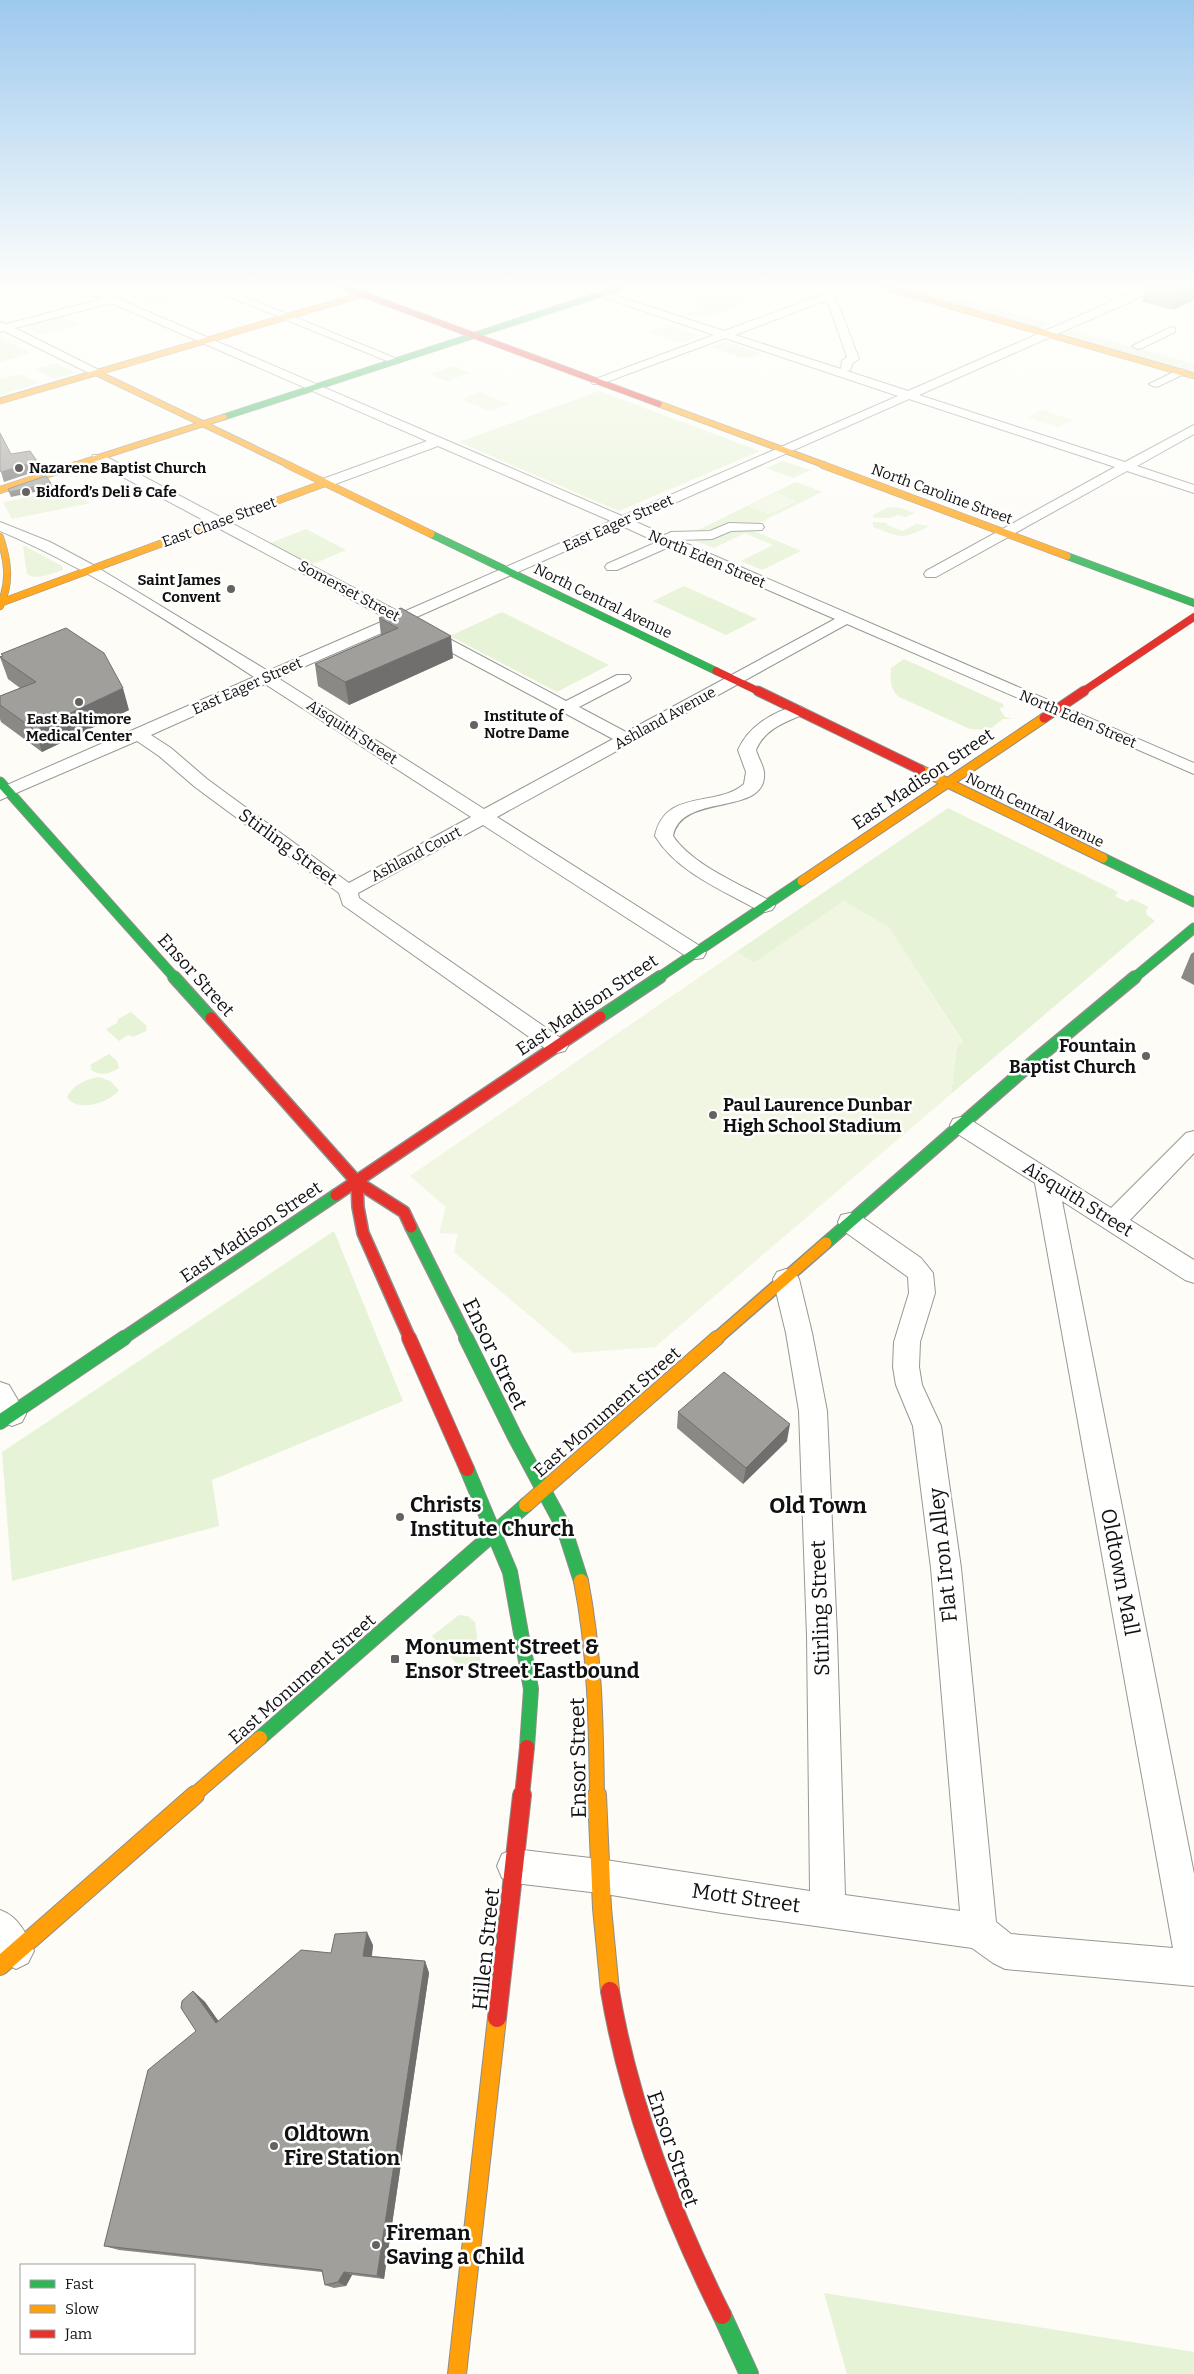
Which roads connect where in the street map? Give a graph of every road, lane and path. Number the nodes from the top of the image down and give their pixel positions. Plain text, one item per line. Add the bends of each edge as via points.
1 (150, 398) edge
2 (283, 398) edge
3 (335, 398) edge
4 (640, 398) edge
5 (903, 398) edge
6 (913, 398) edge
7 (203, 424) junction
8 (1194, 429) edge
9 (437, 442) junction
10 (782, 450) junction
11 (98, 458) junction
12 (1126, 466) junction
13 (325, 483) junction
14 (1194, 489) edge
15 (0, 490) edge
16 (219, 522) junction
17 (621, 522) junction
18 (0, 526) edge
19 (757, 528) dead end
20 (1005, 533) junction
21 (0, 537) edge
22 (669, 539) junction
23 (612, 567) dead end
24 (90, 569) junction
25 (508, 571) junction
26 (931, 574) dead end
27 (1, 603) edge
28 (1194, 603) edge
29 (1194, 617) edge
30 (400, 619) junction
31 (846, 619) junction
32 (267, 678) junction
33 (623, 678) dead end
34 (733, 681) junction
35 (566, 707) junction
36 (1056, 710) junction
37 (796, 711) junction
38 (138, 734) junction
39 (626, 739) junction
40 (1194, 769) edge
41 (946, 784) junction
42 (3, 789) edge
43 (483, 817) junction
44 (348, 891) junction
45 (1194, 902) edge
46 (765, 906) junction
47 (1194, 928) edge
48 (696, 953) junction
49 (557, 1046) junction
50 (961, 1125) junction
51 (1194, 1139) edge
52 (1046, 1180) junction
53 (357, 1182) junction
54 (1114, 1221) junction
55 (850, 1222) junction
56 (1194, 1273) edge
57 (786, 1279) junction
58 (4, 1410) edge
59 (543, 1491) junction
60 (495, 1532) junction
61 (514, 1866) junction
62 (599, 1876) junction
63 (828, 1909) junction
64 (978, 1931) junction
65 (5, 1948) edge
66 (1194, 1964) edge
67 (1194, 1968) edge
68 (457, 2374) edge
69 (749, 2374) edge

1 - 7 main road, North Central Avenue
2 - 7 main road
3 - 9 street, North Eden Street
4 - 10 main road, North Caroline Street
5 - 10 street, East Eager Street
6 - 12 street
7 - 11 main road
7 - 13 main road, North Central Avenue
8 - 12 street
9 - 13 street, East Chase Street
9 - 17 street, North Eden Street
10 - 17 street, East Eager Street
10 - 20 main road, North Caroline Street
11 - 15 main road
11 - 16 street, Somerset Street
12 - 14 street
12 - 20 street
13 - 16 main road, East Chase Street
13 - 25 main road, North Central Avenue
16 - 24 main road, East Chase Street
16 - 30 street, Somerset Street
17 - 22 street, North Eden Street
17 - 25 street, East Eager Street
18 - 24 street, Aisquith Street
19 - 22 street via 728,527 712,535
20 - 26 street
20 - 28 main road, North Caroline Street
21 - 27 main road via 9,567 7,588
22 - 23 street
22 - 31 street, North Eden Street
24 - 27 main road, East Chase Street
24 - 32 street, Aisquith Street
25 - 30 street, East Eager Street
25 - 34 main road, North Central Avenue
29 - 36 main road, East Madison Street
30 - 32 street, East Eager Street
30 - 35 street, Somerset Street
31 - 34 street, Ashland Avenue
31 - 36 street, North Eden Street
32 - 38 street, East Eager Street
32 - 43 street, Aisquith Street
33 - 35 street
34 - 37 main road, North Central Avenue
34 - 39 street, Ashland Avenue
35 - 39 street, Somerset Street
36 - 40 street, North Eden Street
36 - 41 main road, East Madison Street
37 - 41 main road, North Central Avenue
37 - 46 street via 752,736 747,750 755,773 746,792 683,811 672,818 664,836 667,845 683,857
38 - 42 street, East Eager Street
38 - 44 street, Stirling Street
39 - 43 street, Ashland Avenue
41 - 45 main road, North Central Avenue
41 - 46 main road, East Madison Street
42 - 53 main road, Ensor Street
43 - 44 street, Ashland Court
43 - 48 street, Aisquith Street
44 - 49 street, Stirling Street via 350,901
46 - 48 main road, East Madison Street
47 - 50 main road, East Monument Street
48 - 49 main road, East Madison Street
49 - 53 main road, East Madison Street
50 - 52 street, Aisquith Street
50 - 55 main road, East Monument Street
51 - 54 street
52 - 54 street, Aisquith Street
52 - 66 street, Oldtown Mall
53 - 58 main road, East Madison Street
53 - 59 main road, Ensor Street via 404,1212
53 - 60 main road via 363,1232
54 - 56 street, Aisquith Street
55 - 57 main road, East Monument Street
55 - 64 street, Flat Iron Alley via 912,1265 923,1282 907,1342 906,1367 909,1385 927,1426 946,1568
57 - 59 main road, East Monument Street
57 - 63 street, Stirling Street via 813,1411
59 - 60 main road, East Monument Street
59 - 62 main road, Ensor Street via 564,1528 589,1616 596,1708
60 - 61 main road, Hillen Street via 513,1582 531,1690
60 - 65 main road, East Monument Street
61 - 62 street, Mott Street
61 - 68 main road, Hillen Street
62 - 63 street, Mott Street
62 - 69 main road, Ensor Street via 602,1934 611,1998 645,2133 695,2263
63 - 64 street, Mott Street
64 - 67 street via 1005,1951

